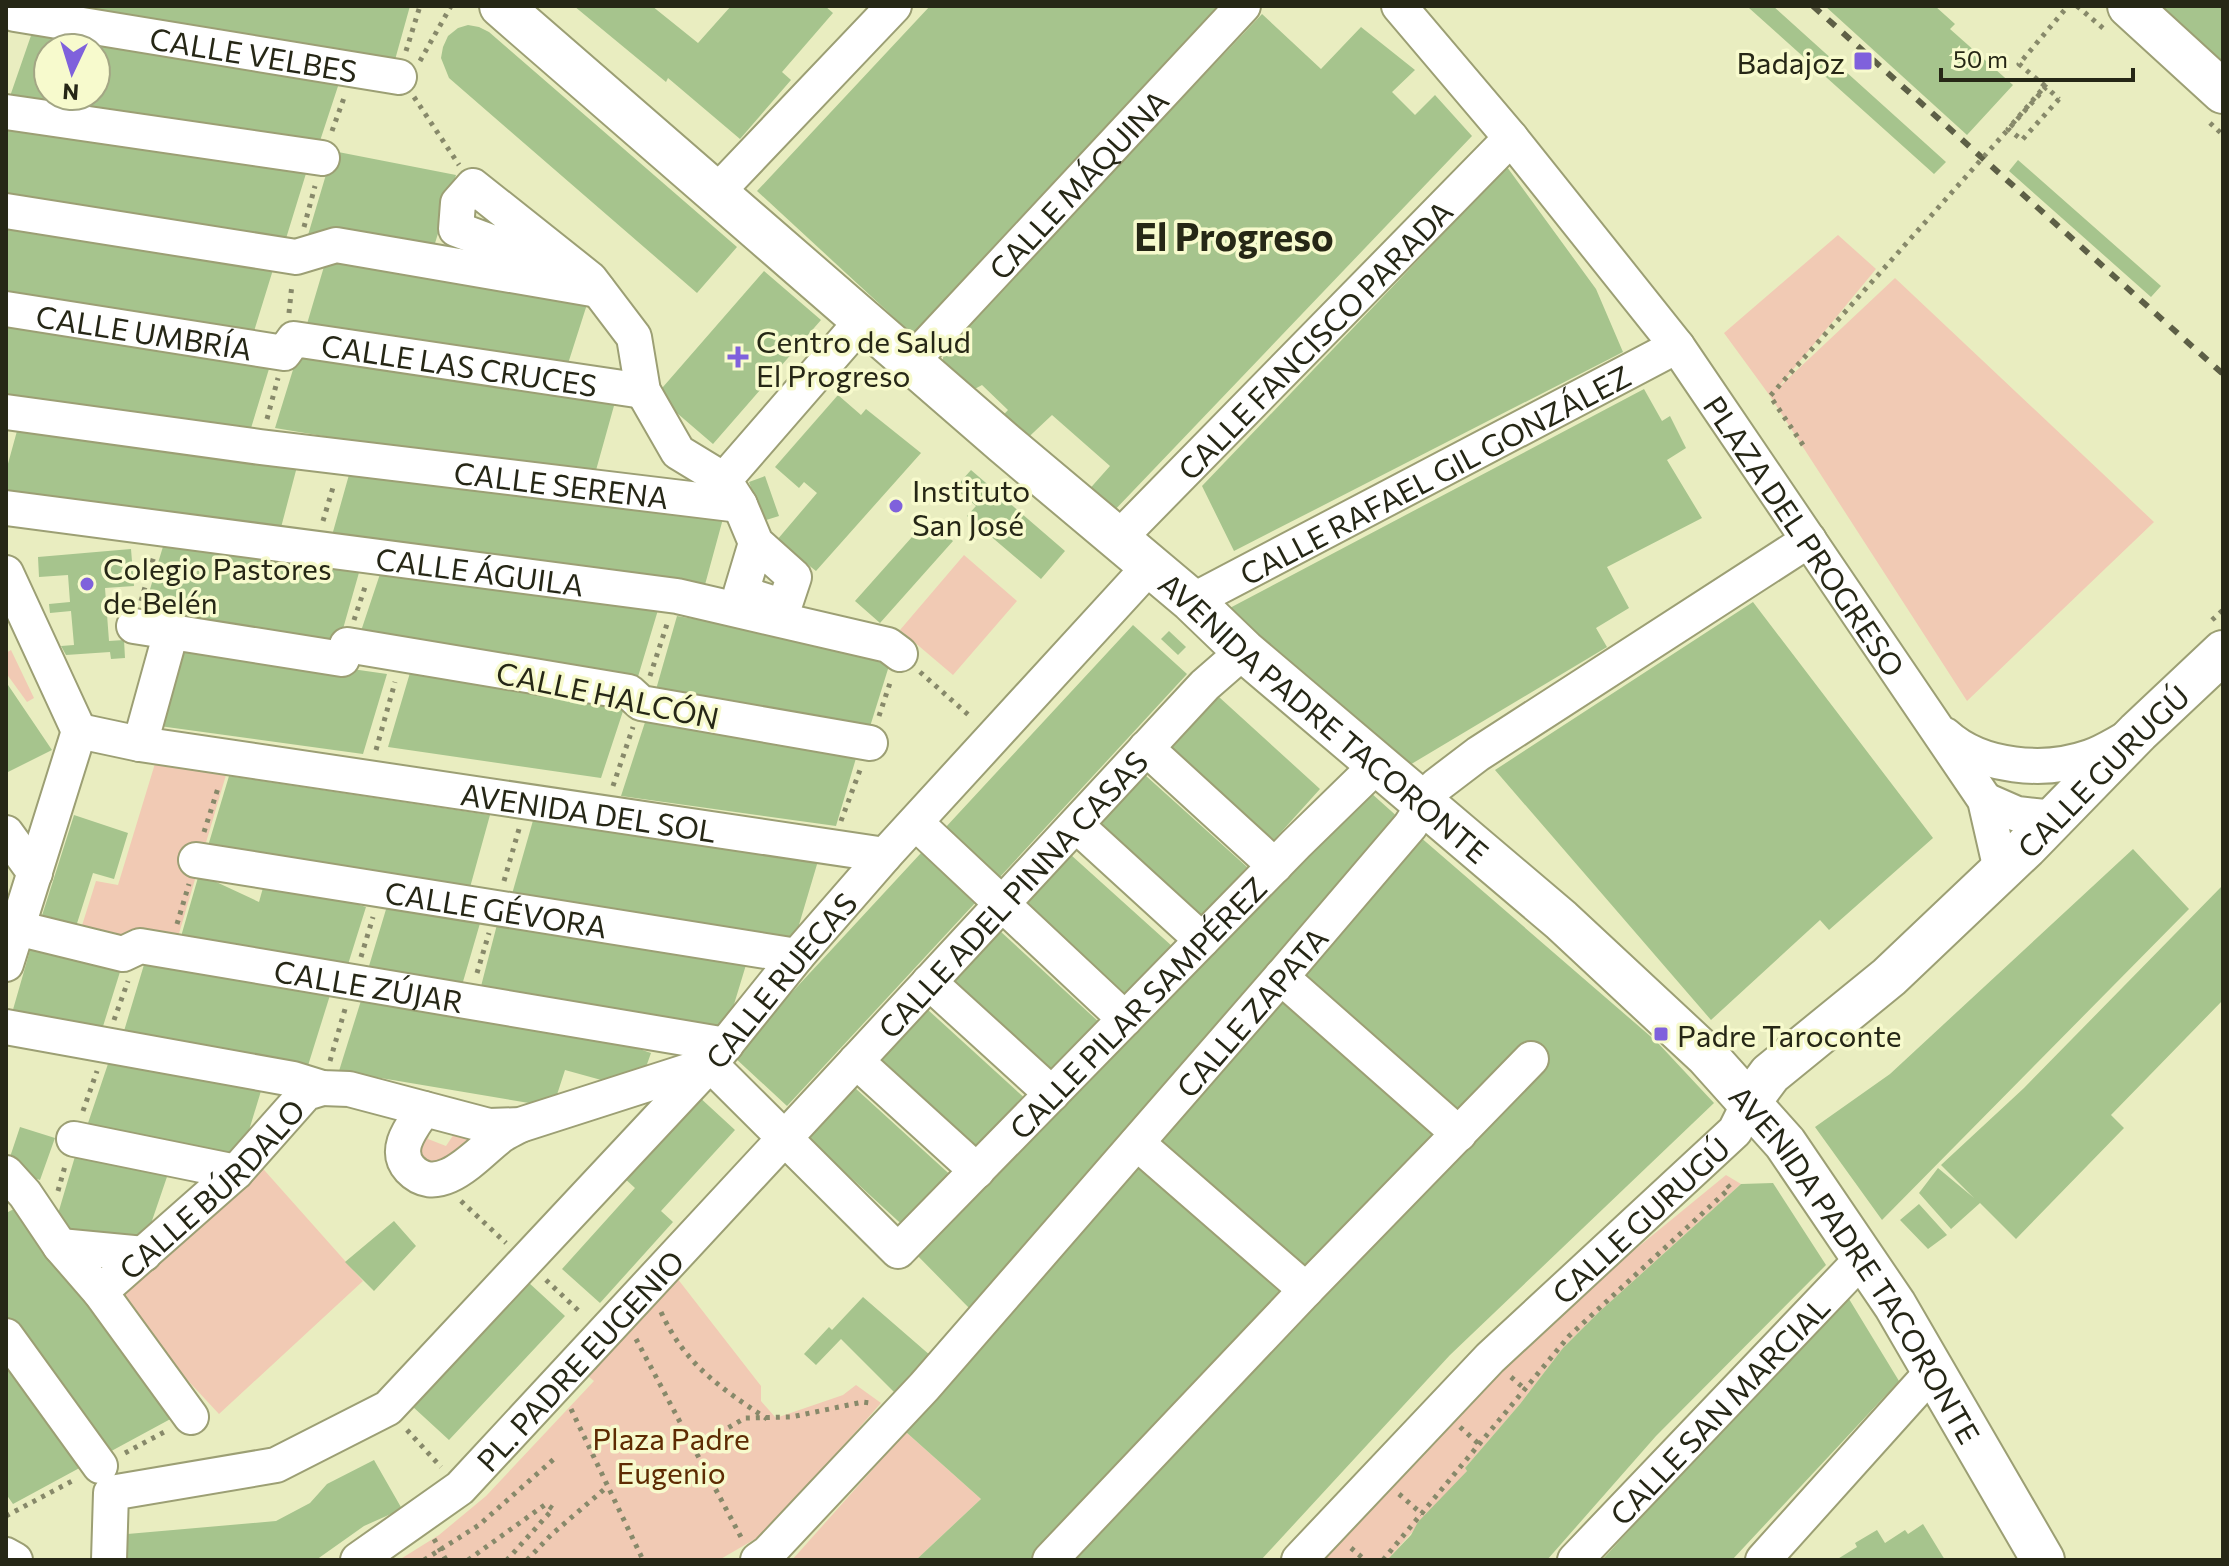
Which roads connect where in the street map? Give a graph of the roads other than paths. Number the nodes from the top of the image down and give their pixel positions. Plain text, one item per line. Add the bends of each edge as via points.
1 (501, 6) edge
2 (894, 6) edge
3 (1243, 6) edge
4 (1399, 6) edge
5 (2129, 6) edge
6 (10, 27) edge
7 (406, 78) road end
8 (2223, 92) edge
9 (6, 112) edge
10 (1511, 138) junction
11 (322, 158) road end
12 (473, 186) road end
13 (716, 193) junction
14 (6, 211) edge
15 (594, 284) junction
16 (6, 309) edge
17 (863, 320) junction
18 (1677, 346) junction
19 (284, 353) joint
20 (911, 362) junction
21 (643, 391) junction
22 (6, 412) edge
23 (732, 492) junction
24 (6, 508) edge
25 (1118, 539) junction
26 (1809, 540) junction
27 (756, 543) dead end
28 (1150, 566) junction
29 (6, 573) edge
30 (1192, 601) junction
31 (134, 626) road end
32 (171, 632) junction
33 (1244, 651) junction
34 (2223, 652) edge
35 (900, 654) road end
36 (1933, 723) junction
37 (79, 731) junction
38 (2138, 732) junction
39 (870, 743) dead end
40 (140, 744) junction
41 (1146, 748) junction
42 (1378, 764) junction
43 (1985, 800) junction
44 (1425, 804) junction
45 (2054, 818) junction
46 (916, 823) junction
47 (1076, 825) junction
48 (6, 833) edge
49 (885, 855) junction
50 (196, 860) dead end
51 (1275, 866) junction
52 (2001, 870) junction
53 (35, 873) junction
54 (1002, 904) junction
55 (17, 928) junction
56 (1202, 940) junction
57 (797, 956) junction
58 (6, 964) edge
59 (1281, 977) junction
60 (929, 982) junction
61 (1125, 1019) junction
62 (6, 1027) edge
63 (718, 1054) junction
64 (1531, 1059) dead end
65 (856, 1061) junction
66 (322, 1088) junction
67 (1052, 1094) junction
68 (1750, 1101) junction
69 (424, 1109) junction
70 (520, 1125) junction
71 (1459, 1134) junction
72 (74, 1139) road end
73 (785, 1139) junction
74 (1137, 1143) junction
75 (977, 1171) junction
76 (236, 1172) junction
77 (6, 1173) edge
78 (54, 1237) junction
79 (144, 1254) junction
80 (1863, 1258) junction
81 (1306, 1290) junction
82 (100, 1292) junction
83 (6, 1336) edge
84 (1933, 1371) junction
85 (191, 1417) dead end
86 (100, 1466) dead end
87 (2035, 1547) edge
88 (752, 1553) edge
89 (6, 1555) edge
90 (15, 1560) edge
91 (109, 1560) edge
92 (358, 1560) edge
93 (1050, 1560) edge
94 (1299, 1560) edge
95 (1575, 1560) edge
96 (1763, 1560) edge
97 (2061, 1560) edge

1 - 13 main road, AVENIDA PADRE TACORONTE
2 - 13 street
3 - 20 street, CALLE MÁQUINA
4 - 10 street, PLAZA DEL PROGRESO
5 - 8 main road
6 - 7 street, CALLE VELBES
9 - 11 street
10 - 18 street, PLAZA DEL PROGRESO
10 - 25 street, CALLE FANCISCO PARADA
12 - 15 street via 458,203 456,229
13 - 17 main road, AVENIDA PADRE TACORONTE
14 - 15 street via 296,257 336,245
15 - 21 street via 634,337
16 - 19 street, CALLE UMBRÍA
17 - 20 main road, AVENIDA PADRE TACORONTE
17 - 23 street
18 - 26 street, PLAZA DEL PROGRESO
18 - 30 street, CALLE RAFAEL GIL GONZÁLEZ
19 - 21 street, CALLE LAS CRUCES via 294,339
20 - 25 main road, AVENIDA PADRE TACORONTE
21 - 23 street via 678,452
22 - 23 street, CALLE SERENA via 342,457
23 - 27 street
24 - 35 street, CALLE ÁGUILA via 677,596 888,645
25 - 28 main road, AVENIDA PADRE TACORONTE
26 - 36 street, PLAZA DEL PROGRESO
26 - 44 street, CALLE ZAPATA via 1478,754 1436,786
28 - 30 main road, AVENIDA PADRE TACORONTE
28 - 46 street
29 - 37 street
30 - 33 main road, AVENIDA PADRE TACORONTE
31 - 32 street, CALLE HALCÓN
32 - 39 street, CALLE HALCÓN via 403,654 629,692 641,703
32 - 40 street
33 - 41 street, CALLE ADEL PINNA CASAS
33 - 42 main road, AVENIDA PADRE TACORONTE
34 - 38 main road, CALLE GURUGÚ
36 - 38 street, PLAZA DEL PROGRESO via 1955,744 2007,764 2065,764 2091,757
36 - 43 street, PLAZA DEL PROGRESO
37 - 40 street, AVENIDA DEL SOL
37 - 53 street
38 - 45 main road, CALLE GURUGÚ
40 - 49 street, AVENIDA DEL SOL
41 - 47 street, CALLE ADEL PINNA CASAS
41 - 51 street
42 - 44 main road, AVENIDA PADRE TACORONTE
42 - 51 street, CALLE PILAR SAMPÉREZ
43 - 45 street via 2017,814
43 - 52 street, PLAZA DEL PROGRESO
44 - 59 street, CALLE ZAPATA
44 - 68 main road, AVENIDA PADRE TACORONTE via 1561,920
45 - 52 main road, CALLE GURUGÚ
46 - 49 street
46 - 54 street
47 - 54 street, CALLE ADEL PINNA CASAS
47 - 56 street
48 - 53 street
49 - 57 street, CALLE RUECAS
50 - 57 street, CALLE GÉVORA
51 - 56 street, CALLE PILAR SAMPÉREZ
52 - 68 main road, CALLE GURUGÚ via 1889,977 1770,1074
53 - 55 street
54 - 60 street, CALLE ADEL PINNA CASAS
54 - 61 street
55 - 58 street
55 - 63 street, CALLE ZÚJAR via 123,954 140,946
56 - 61 street, CALLE PILAR SAMPÉREZ
57 - 63 street, CALLE RUECAS
59 - 71 street
59 - 74 street, CALLE ZAPATA
60 - 65 street, CALLE ADEL PINNA CASAS
60 - 67 street
61 - 67 street, CALLE PILAR SAMPÉREZ
62 - 66 street, CALLE RUECAS
63 - 70 street, CALLE RUECAS
63 - 73 street
63 - 91 street via 388,1408 276,1465 111,1493
64 - 71 street
65 - 73 street, CALLE ADEL PINNA CASAS
65 - 75 street
66 - 69 street, CALLE RUECAS via 349,1089
66 - 76 street, CALLE BÚRDALO via 306,1093
67 - 75 street, CALLE PILAR SAMPÉREZ
68 - 80 main road, AVENIDA PADRE TACORONTE
68 - 94 street, CALLE GURUGÚ via 1735,1131 1490,1358
69 - 70 street, CALLE RUECAS via 489,1126
69 - 70 street, CALLE RUECAS via 404,1138 403,1153 407,1166 430,1179 467,1166
71 - 81 street
72 - 76 street
73 - 75 street, CALLE PILAR SAMPÉREZ via 898,1251
73 - 92 street, PL. PADRE EUGENIO via 460,1488
74 - 81 street
74 - 88 street, CALLE ZAPATA via 904,1408 768,1553
76 - 79 street, CALLE BÚRDALO
77 - 78 street
78 - 79 street
78 - 82 street
79 - 82 street, CALLE BÚRDALO
80 - 84 main road, AVENIDA PADRE TACORONTE
80 - 95 street, CALLE SAN MARCIAL
81 - 93 street
82 - 85 street
83 - 86 street
84 - 87 main road, AVENIDA PADRE TACORONTE
84 - 96 street
87 - 97 main road
89 - 90 street

